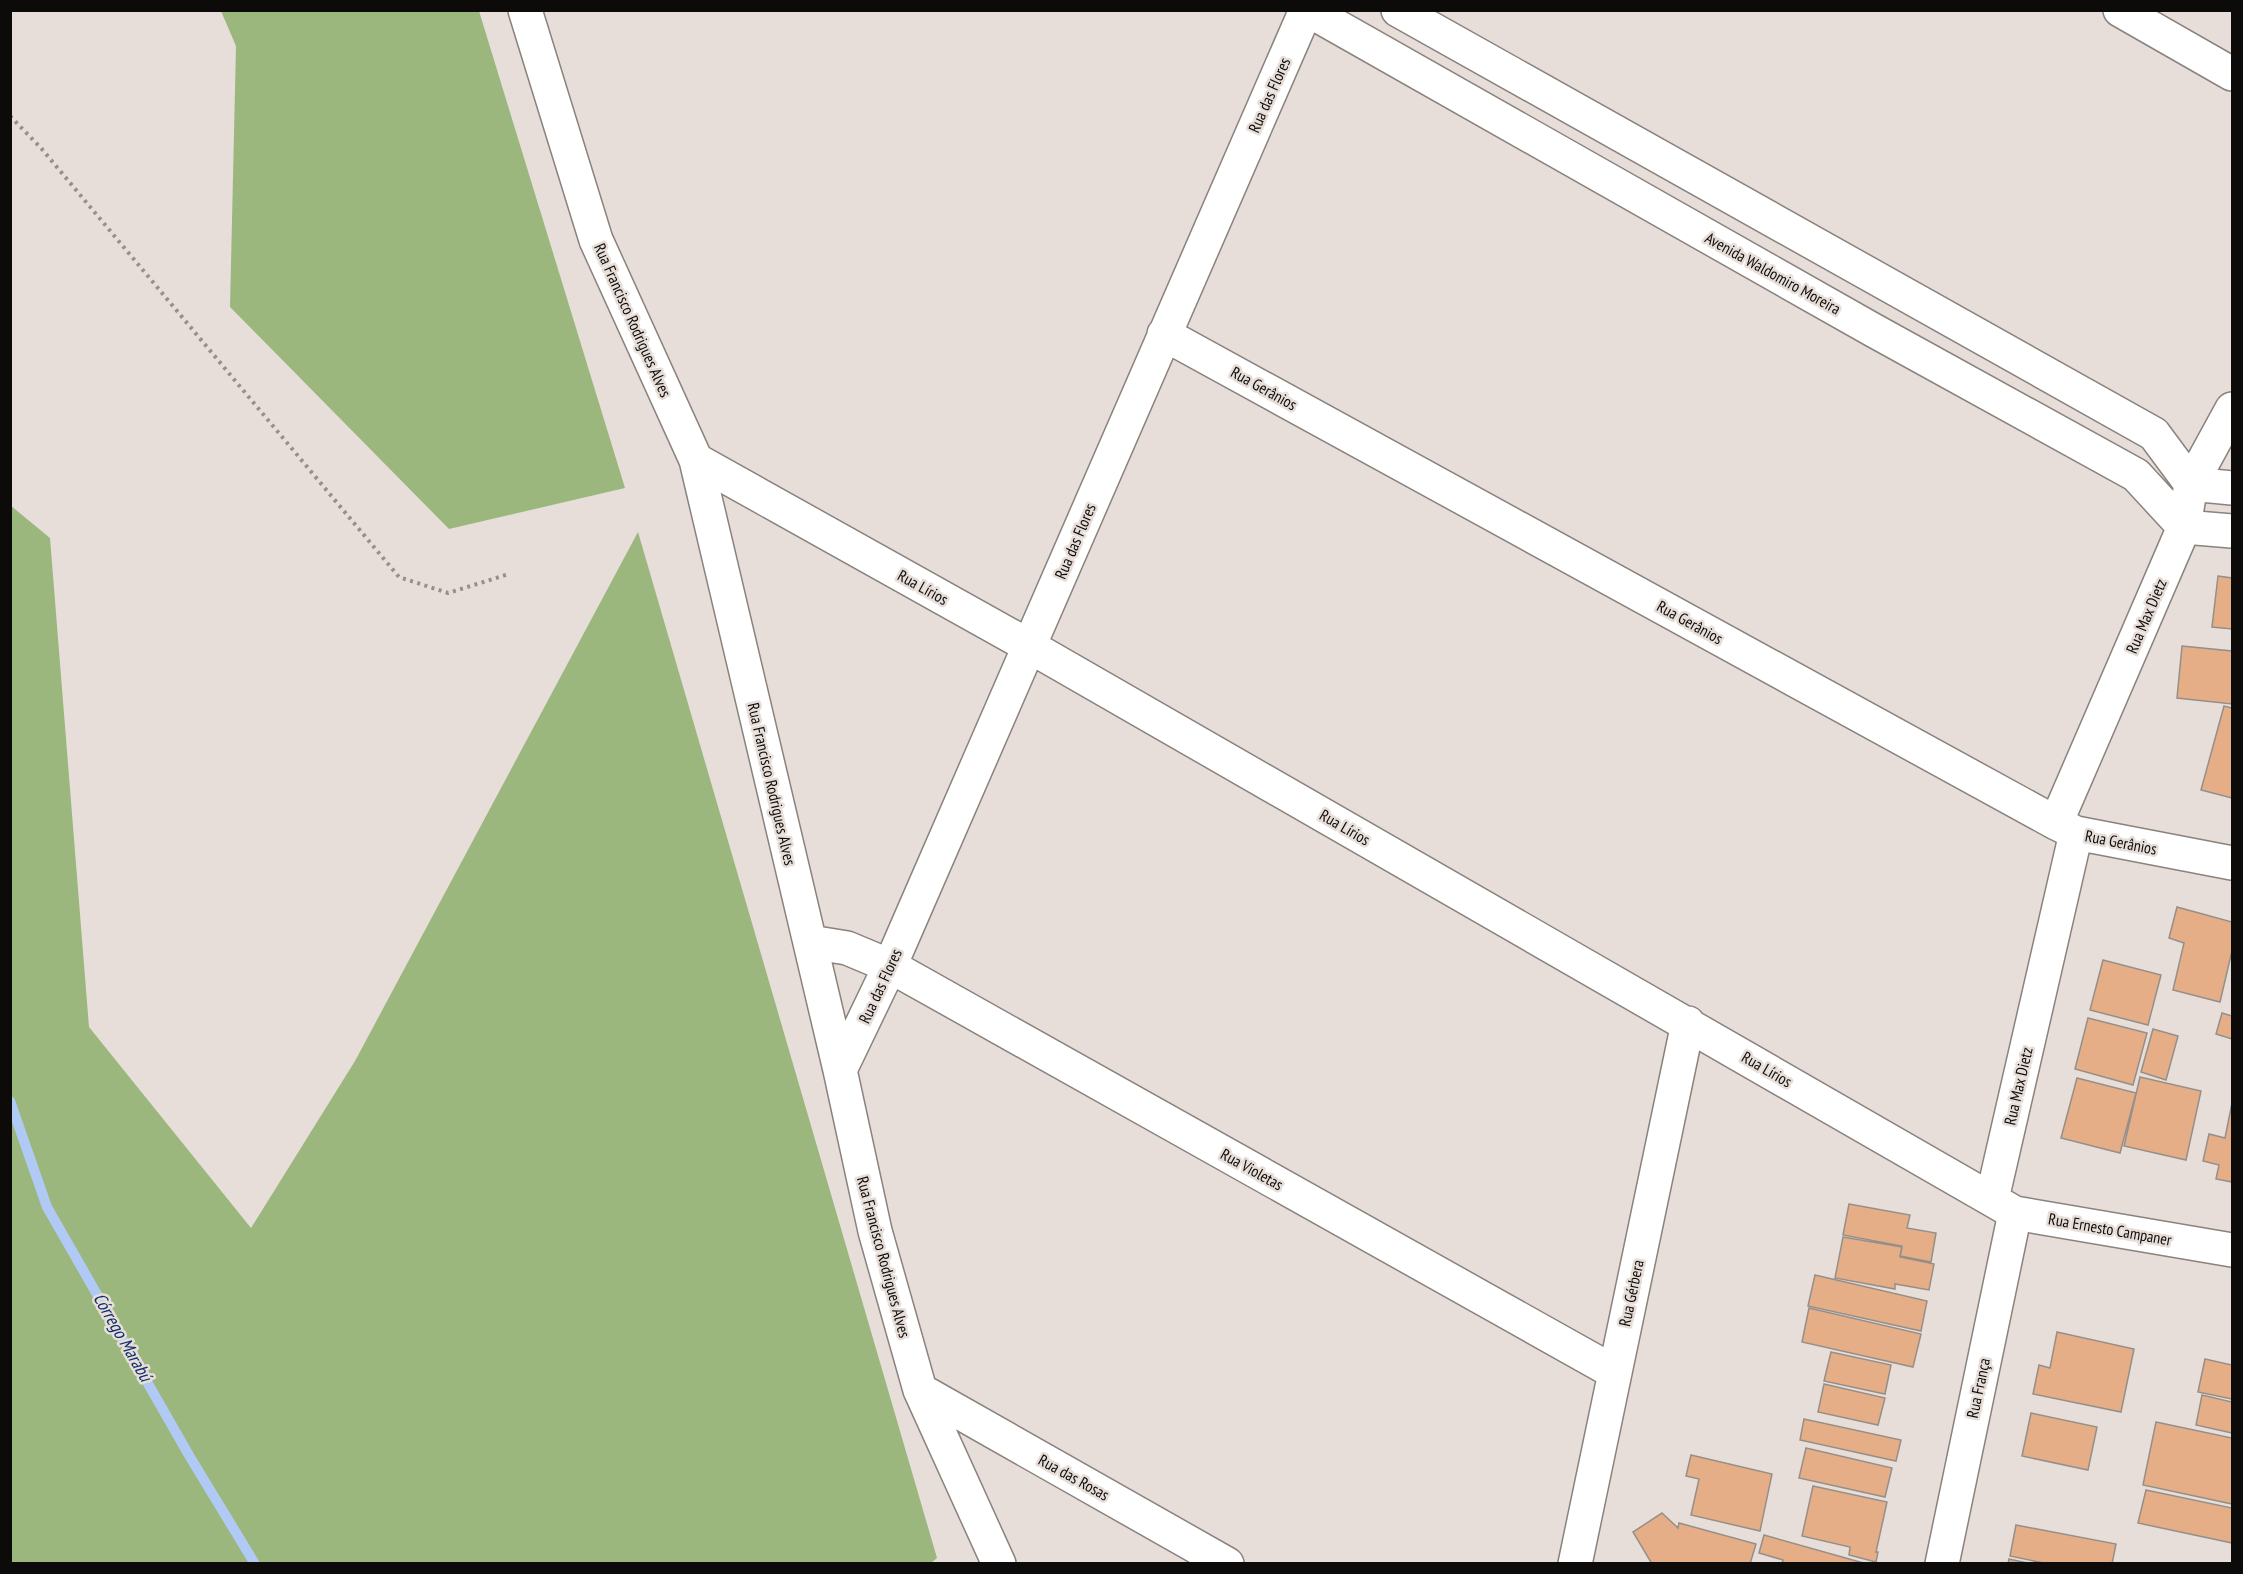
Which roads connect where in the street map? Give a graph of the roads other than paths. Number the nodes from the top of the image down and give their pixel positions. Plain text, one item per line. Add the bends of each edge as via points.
1 (525, 10) edge
2 (1307, 10) edge
3 (1398, 10) edge
4 (2120, 10) edge
5 (2232, 74) edge
6 (1894, 290) junction
7 (1873, 330) junction
8 (1164, 334) junction
9 (2232, 409) edge
10 (696, 460) junction
11 (2191, 484) junction
12 (2232, 488) edge
13 (2184, 527) junction
14 (2232, 531) edge
15 (1029, 646) junction
16 (2066, 828) junction
17 (2232, 863) edge
18 (810, 942) junction
19 (890, 966) junction
20 (1688, 1023) junction
21 (840, 1070) junction
22 (2003, 1206) junction
23 (2232, 1250) edge
24 (1614, 1372) junction
25 (920, 1390) junction
26 (999, 1563) edge
27 (1227, 1563) edge
28 (1575, 1563) edge
29 (1942, 1563) edge

1 - 10 street, Rua Francisco Rodrigues Alves via 596,240
2 - 7 street, Avenida Waldomiro Moreira
2 - 8 street, Rua das Flores
3 - 6 street
4 - 5 street
6 - 7 street
6 - 11 street via 2154,434
7 - 13 street, Avenida Waldomiro Moreira via 2136,475
8 - 15 street, Rua das Flores
8 - 16 street, Rua Gerânios
9 - 11 street, Rua Max Dietz
10 - 15 street, Rua Lírios
10 - 18 street, Rua Francisco Rodrigues Alves
11 - 12 street
11 - 13 street, Rua Max Dietz
13 - 14 street
13 - 16 street, Rua Max Dietz
15 - 19 street, Rua das Flores
15 - 20 street, Rua Lírios
16 - 17 street, Rua Gerânios
16 - 22 street, Rua Max Dietz
18 - 19 street, Rua Violetas via 847,948
18 - 21 street, Rua Francisco Rodrigues Alves
19 - 21 street, Rua das Flores
19 - 24 street, Rua Violetas
20 - 22 street, Rua Lírios
20 - 24 street, Rua Gérbera
21 - 25 street, Rua Francisco Rodrigues Alves via 875,1232
22 - 23 street, Rua Ernesto Campaner
22 - 29 street, Rua França
24 - 28 street, Rua Gérbera
25 - 26 street, Rua Francisco Rodrigues Alves
25 - 27 street, Rua das Rosas

